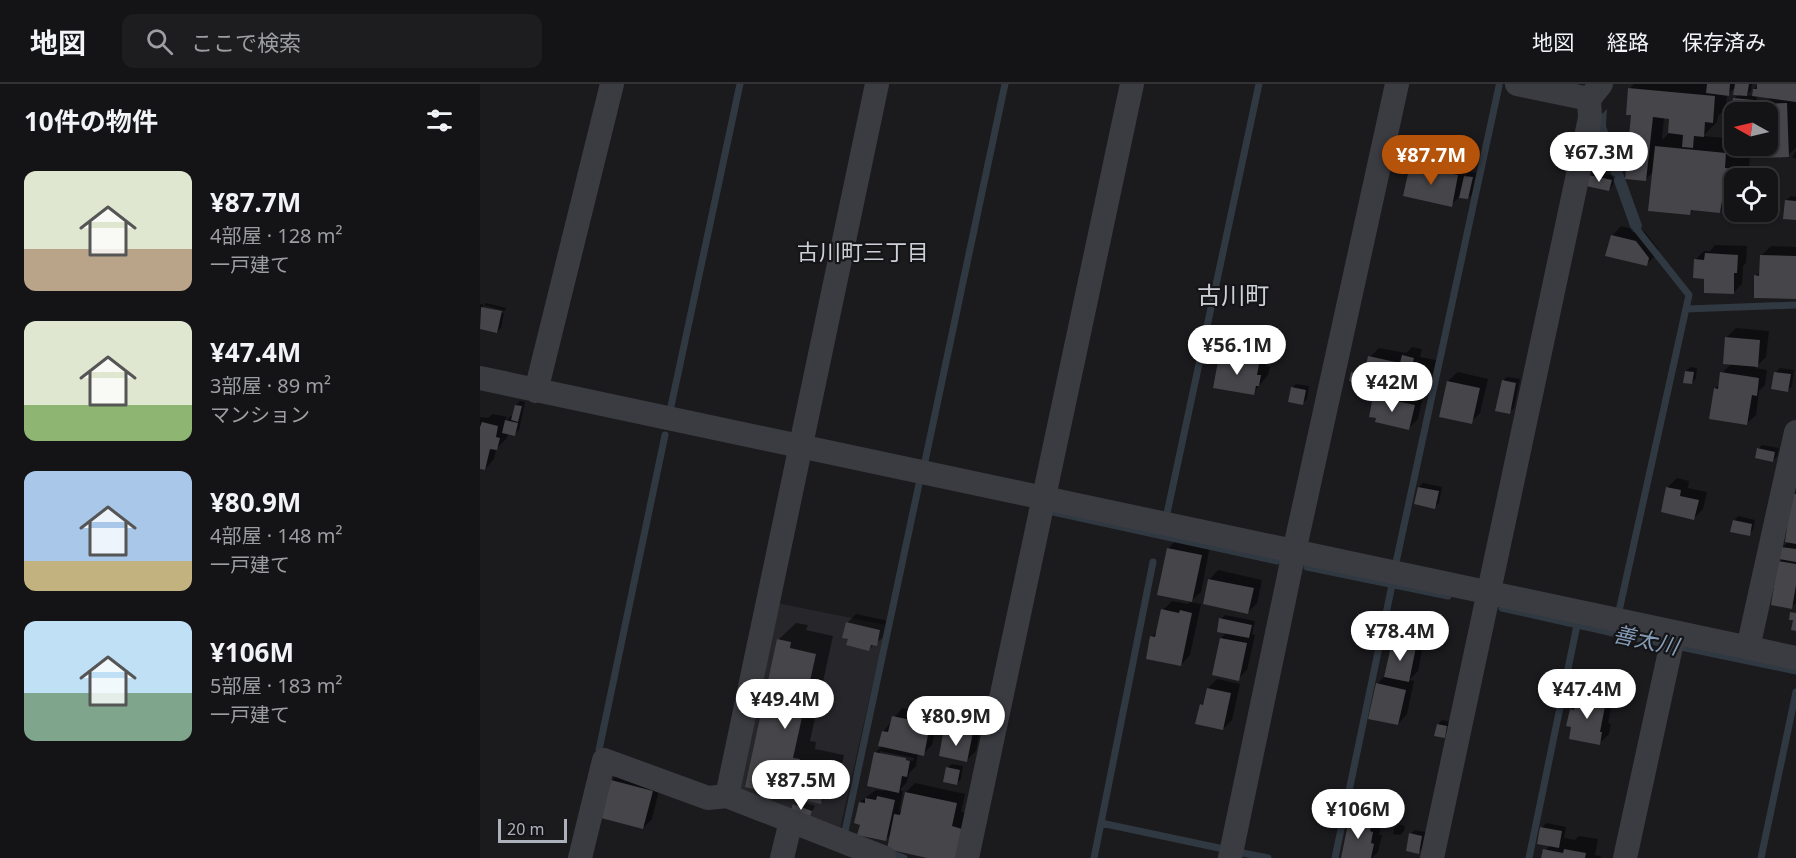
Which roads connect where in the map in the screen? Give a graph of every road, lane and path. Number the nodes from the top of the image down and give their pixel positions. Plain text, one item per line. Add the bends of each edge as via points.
1 (612, 84) edge
2 (878, 84) edge
3 (1132, 84) edge
4 (1397, 84) edge
5 (1517, 84) edge
6 (1595, 92) edge
7 (480, 378) edge
8 (536, 391) junction
9 (1796, 432) edge
10 (801, 448) junction
11 (1043, 499) junction
12 (1294, 552) junction
13 (1488, 592) junction
14 (1674, 633) junction
15 (1748, 648) junction
16 (1796, 658) edge
17 (727, 796) junction
18 (791, 821) junction
19 (580, 858) edge
20 (782, 858) edge
21 (885, 858) edge
22 (967, 858) edge
23 (1230, 858) edge
24 (1432, 858) edge
25 (1625, 858) edge

1 - 8 street
2 - 10 street
3 - 11 street
4 - 12 street
5 - 6 street
6 - 13 street
7 - 8 street
8 - 10 street
9 - 15 street
10 - 11 street
10 - 17 street
11 - 12 street
11 - 22 street
12 - 13 street
12 - 23 street
13 - 14 street
13 - 24 street
14 - 15 street
14 - 25 street
15 - 16 street
17 - 18 street
17 - 19 street via 708,798 604,760
18 - 20 street
18 - 21 street

